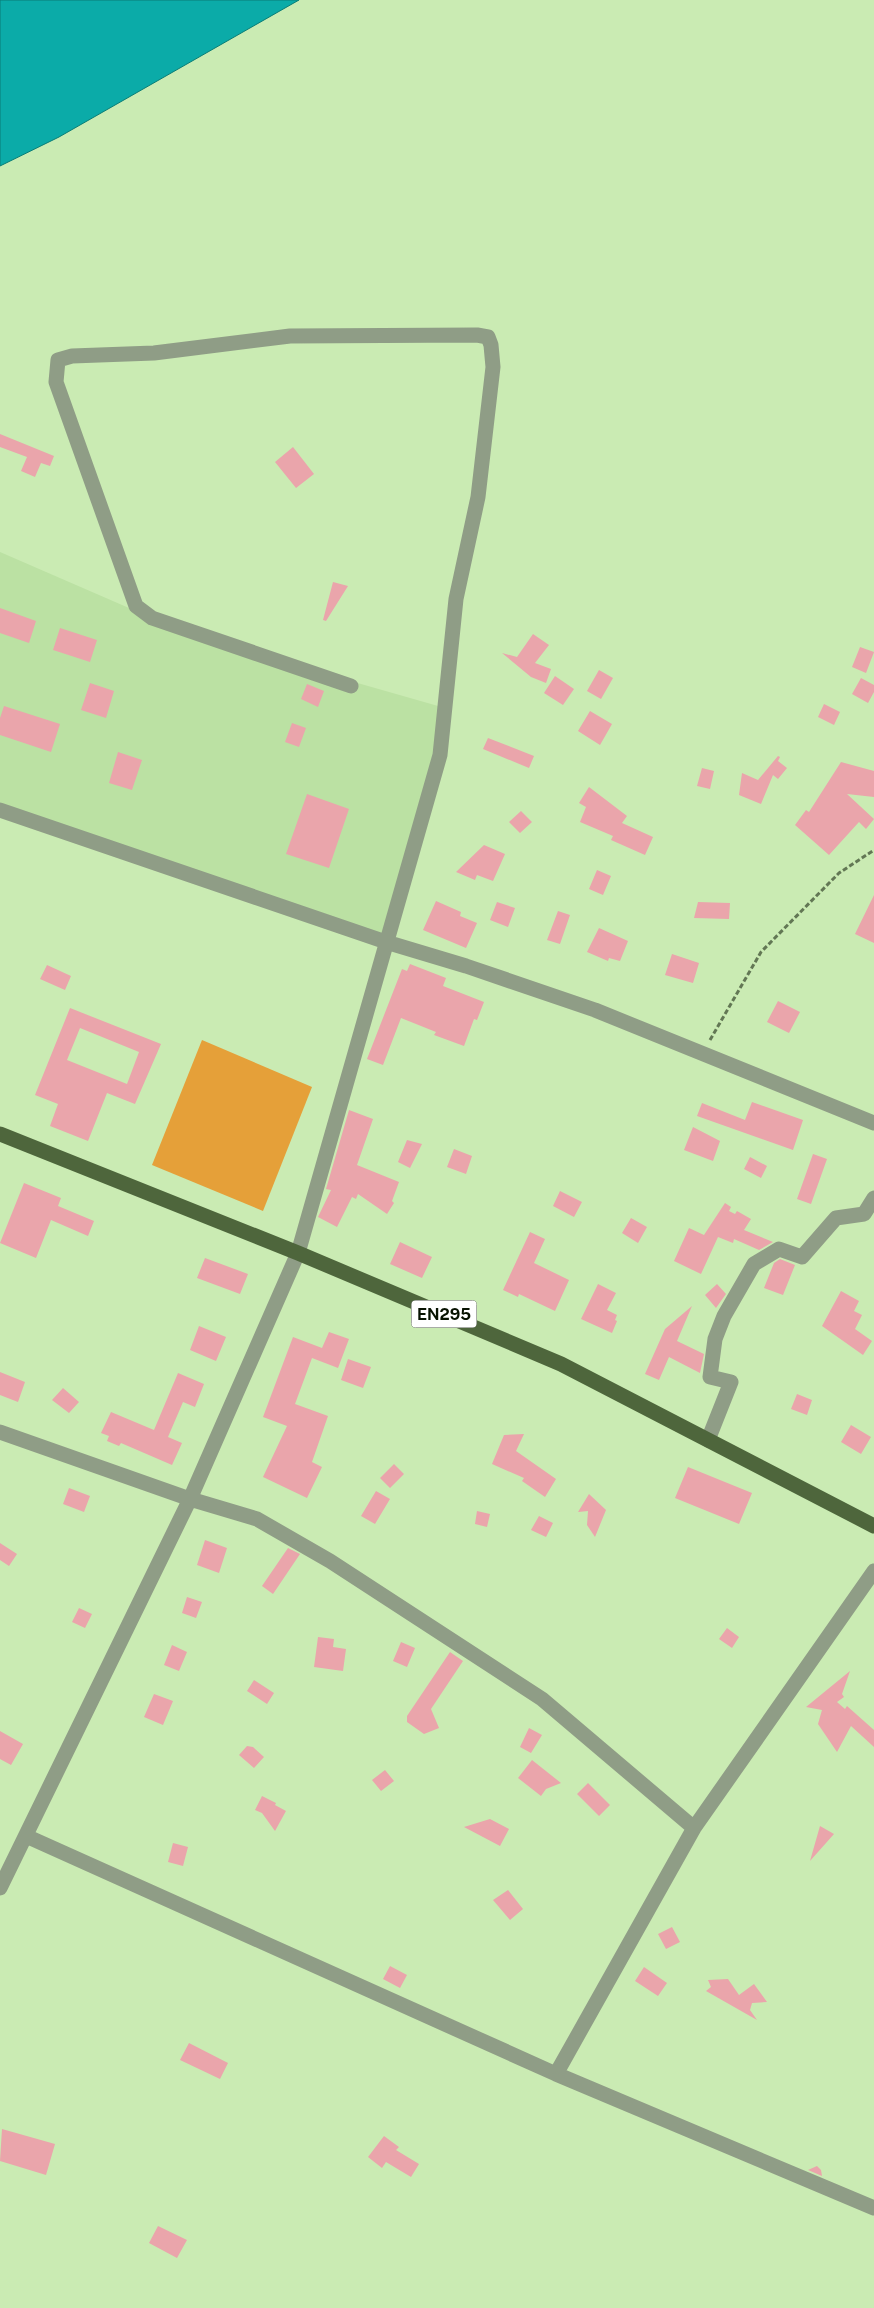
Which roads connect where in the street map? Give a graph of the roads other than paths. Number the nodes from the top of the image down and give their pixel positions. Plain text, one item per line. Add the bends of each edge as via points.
1 (351, 686) dead end
2 (0, 810) edge
3 (386, 942) junction
4 (874, 1123) edge
5 (0, 1134) edge
6 (874, 1198) edge
7 (298, 1253) junction
8 (0, 1432) edge
9 (708, 1440) junction
10 (190, 1499) junction
11 (874, 1526) edge
12 (874, 1571) edge
13 (694, 1828) junction
14 (26, 1836) junction
15 (0, 1888) edge
16 (556, 2074) junction
17 (874, 2208) edge

1 - 3 street via 152,618 136,606 56,382 58,360 72,356 154,353 290,336 488,337 494,367 478,497 456,599 440,755
2 - 3 street
3 - 4 street via 595,1010
3 - 7 street
5 - 7 main road, EN295
6 - 9 street via 864,1214 836,1218 802,1257 779,1249 754,1264 724,1316 715,1339 710,1377 730,1382
7 - 9 main road, EN295 via 561,1364
7 - 10 street
8 - 10 street
9 - 11 main road, EN295
10 - 13 street via 264,1523 330,1561 534,1694
10 - 14 street
12 - 13 street
13 - 16 street
14 - 15 street
14 - 16 street
16 - 17 street

